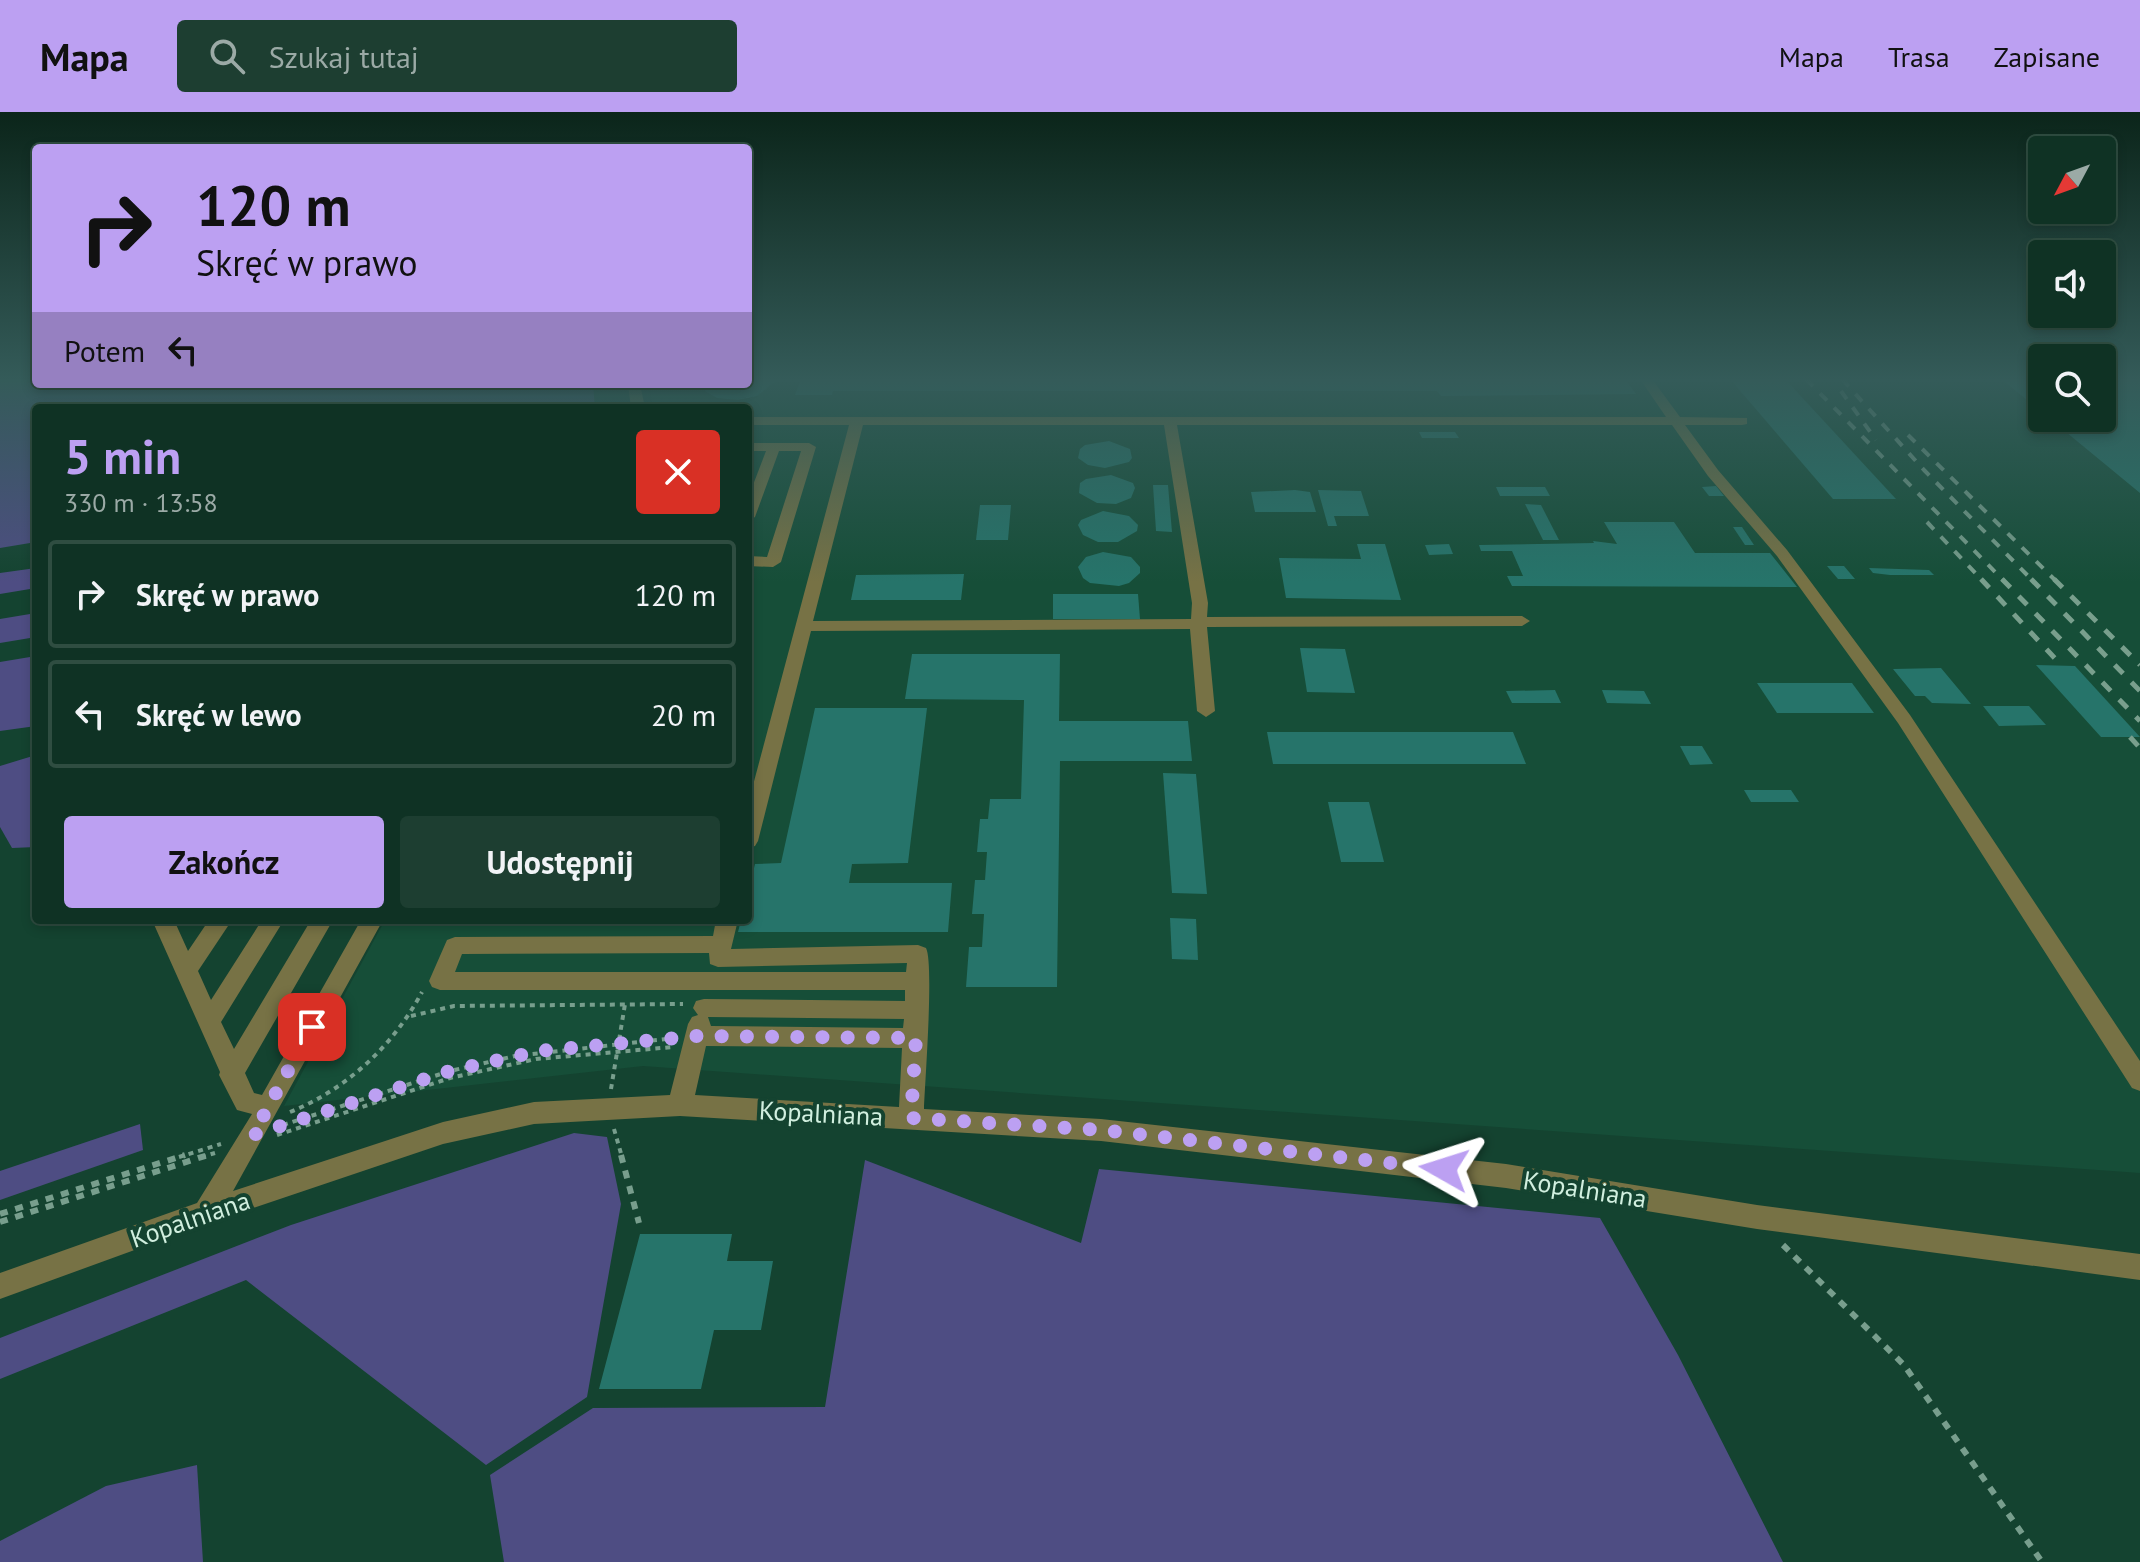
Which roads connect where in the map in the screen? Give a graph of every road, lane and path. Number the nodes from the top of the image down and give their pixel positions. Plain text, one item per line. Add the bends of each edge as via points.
1 (752, 447) edge
2 (774, 447) junction
3 (850, 447) edge
4 (1174, 447) edge
5 (1695, 447) edge
6 (752, 506) edge
7 (752, 561) edge
8 (1201, 621) junction
9 (1522, 621) dead end
10 (805, 626) junction
11 (1206, 711) dead end
12 (752, 826) edge
13 (165, 924) edge
14 (218, 924) edge
15 (270, 924) edge
16 (320, 924) edge
17 (370, 924) edge
18 (726, 924) edge
19 (720, 951) junction
20 (185, 972) junction
21 (711, 981) junction
22 (918, 981) junction
23 (423, 989) dead end
24 (698, 1006) junction
25 (916, 1010) junction
26 (411, 1016) junction
27 (208, 1023) junction
28 (916, 1038) junction
29 (696, 1040) junction
30 (231, 1075) junction
31 (2140, 1081) edge
32 (680, 1105) junction
33 (911, 1118) junction
34 (260, 1129) junction
35 (206, 1212) junction
36 (0, 1214) edge
37 (1757, 1217) junction
38 (0, 1222) edge
39 (2140, 1267) edge
40 (0, 1286) edge
41 (2042, 1562) edge

1 - 2 street
2 - 6 street
2 - 7 street via 809,447 773,562
3 - 10 street
4 - 8 street
5 - 31 street via 1782,553 1904,719
8 - 9 street
8 - 10 street
8 - 11 street via 1198,640
10 - 12 street
13 - 20 street
14 - 20 street
15 - 27 street
16 - 30 street
17 - 34 street
18 - 19 street
19 - 21 street
19 - 21 street via 455,946 440,981
19 - 22 street via 918,954
20 - 27 street
21 - 22 street
21 - 24 street
22 - 25 street
23 - 26 path
24 - 25 street
24 - 26 path via 454,1006
24 - 29 street
25 - 28 street
26 - 34 path via 341,1087
27 - 30 street
28 - 29 street
28 - 33 street
29 - 32 street
29 - 34 path via 536,1059
29 - 34 path via 515,1056
30 - 34 street
32 - 33 street, Kopalniana
32 - 35 street, Kopalniana via 534,1113 443,1133
33 - 37 street, Kopalniana via 1101,1130 1506,1176
34 - 35 street
34 - 36 path
34 - 38 path
35 - 40 street, Kopalniana
37 - 39 street, Kopalniana
37 - 41 path via 1904,1365

